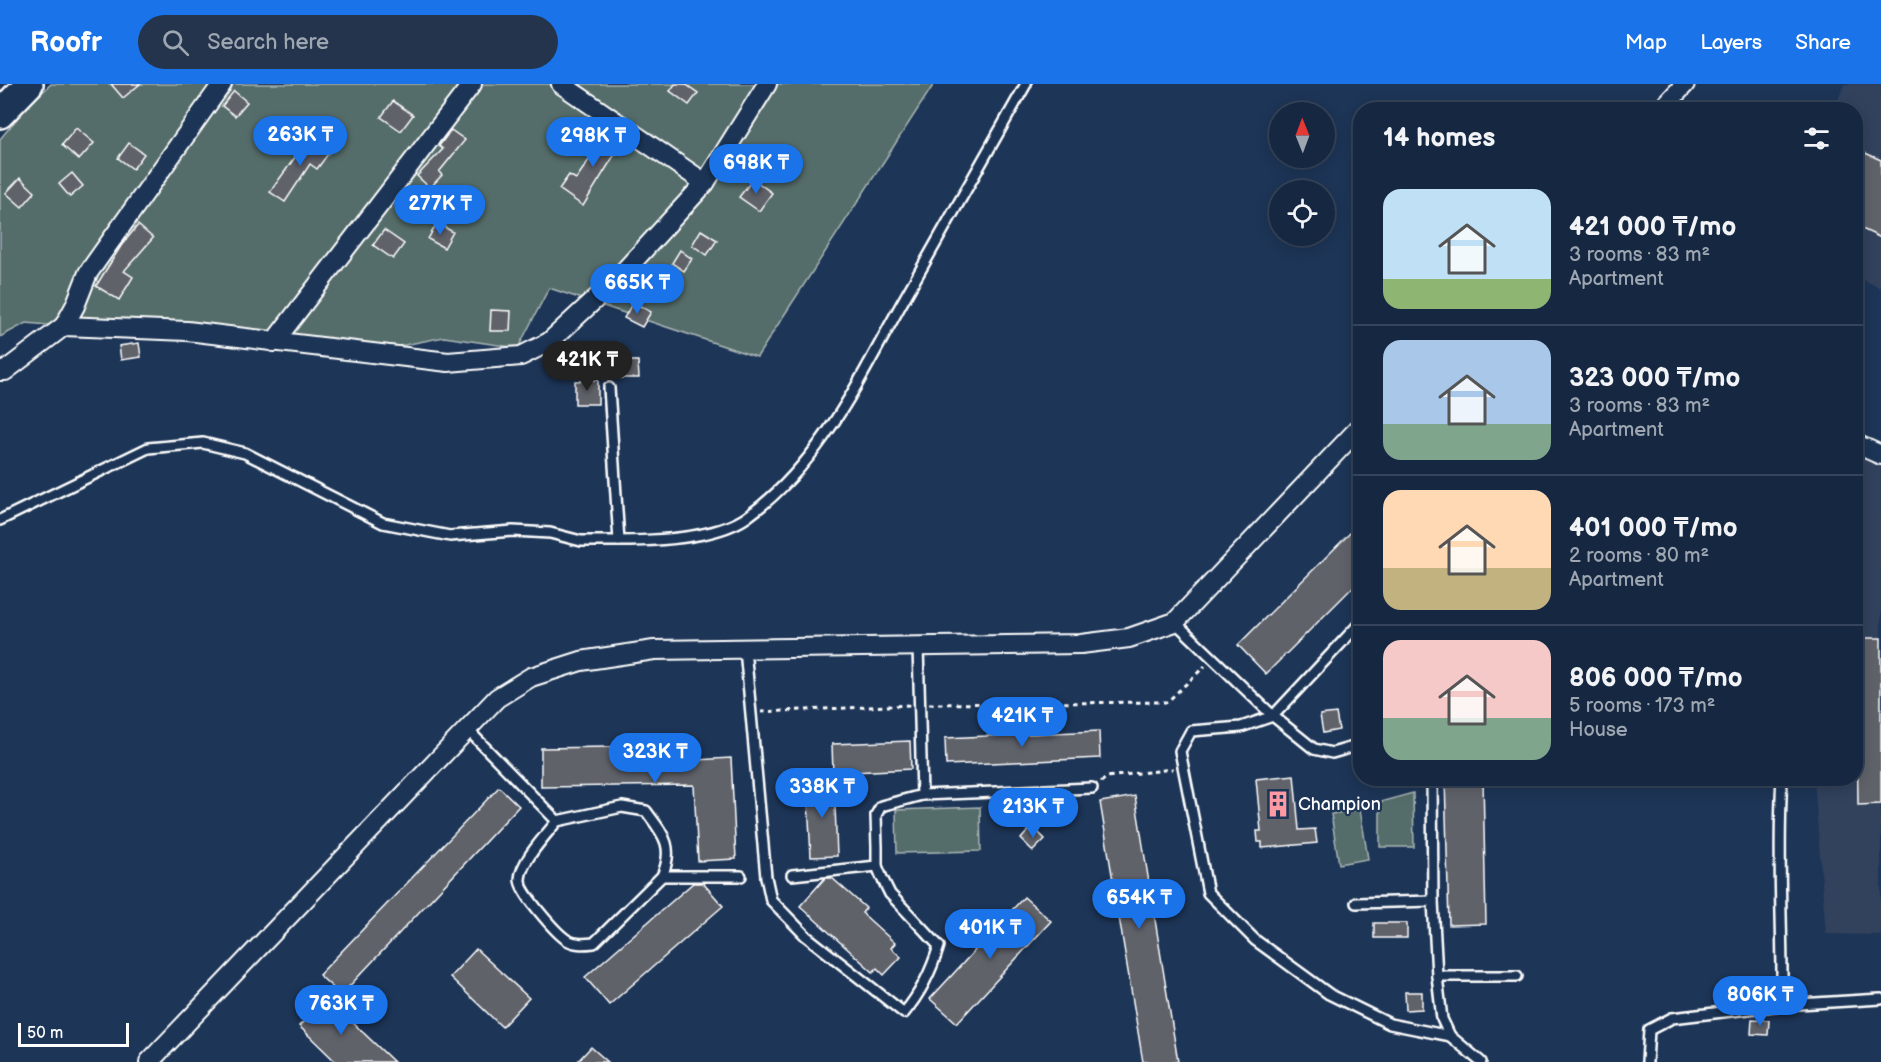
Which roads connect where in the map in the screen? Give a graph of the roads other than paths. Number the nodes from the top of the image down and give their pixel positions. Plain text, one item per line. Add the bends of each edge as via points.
1 (29, 84) edge
2 (222, 84) edge
3 (472, 84) edge
4 (561, 84) edge
5 (767, 84) edge
6 (1026, 84) edge
7 (1685, 84) edge
8 (1668, 102) edge
9 (0, 114) edge
10 (705, 183) junction
11 (64, 326) junction
12 (274, 342) junction
13 (0, 371) edge
14 (609, 388) dead end
15 (1353, 434) edge
16 (1863, 447) edge
17 (1881, 455) edge
18 (0, 520) edge
19 (620, 541) junction
20 (1175, 622) junction
21 (1353, 631) edge
22 (1348, 636) junction
23 (1353, 636) edge
24 (918, 646) junction
25 (745, 649) junction
26 (1273, 716) junction
27 (467, 729) junction
28 (1353, 747) edge
29 (1432, 786) edge
30 (1782, 786) edge
31 (1092, 788) road end
32 (921, 795) junction
33 (557, 821) junction
34 (877, 866) junction
35 (792, 875) dead end
36 (662, 876) junction
37 (741, 876) dead end
38 (1433, 901) junction
39 (1356, 903) dead end
40 (1437, 976) junction
41 (1516, 976) dead end
42 (1881, 999) edge
43 (1782, 1005) junction
44 (1450, 1036) junction
45 (149, 1062) edge
46 (1481, 1062) edge
47 (1647, 1062) edge

1 - 9 main road
2 - 11 street via 88,273
3 - 12 street
4 - 10 street
5 - 10 street
6 - 19 lane via 836,419 794,477 746,518 706,534
7 - 8 street
10 - 12 street via 617,279 549,342 521,356 448,362
11 - 12 street via 187,331
11 - 13 street
14 - 19 lane
15 - 20 street
16 - 17 street
18 - 19 lane via 148,448 203,443 245,453 383,523 450,536 513,531 550,533 581,541
20 - 24 street via 1129,638 1081,644
20 - 26 lane
21 - 22 lane
22 - 23 lane
22 - 26 lane
24 - 25 street
24 - 32 lane
25 - 27 street via 654,650 581,660 531,677 497,698
25 - 34 lane via 771,900 806,936 904,1013 939,946 890,894
26 - 28 lane via 1314,749 1332,753
26 - 44 lane via 1241,727 1191,731 1180,751 1208,893 1255,940 1329,994 1390,1024
27 - 33 lane
27 - 45 street
29 - 38 lane
30 - 43 lane
31 - 32 lane
32 - 34 lane via 881,806 876,815
33 - 36 lane via 622,807 646,811 665,837 668,862
33 - 36 lane via 523,867 519,881 529,901 567,940 594,943
34 - 35 lane
36 - 37 lane
38 - 39 lane
38 - 40 lane
40 - 41 lane
40 - 44 lane via 1442,1018
42 - 43 lane
43 - 47 lane via 1672,1018 1649,1030
44 - 46 lane

